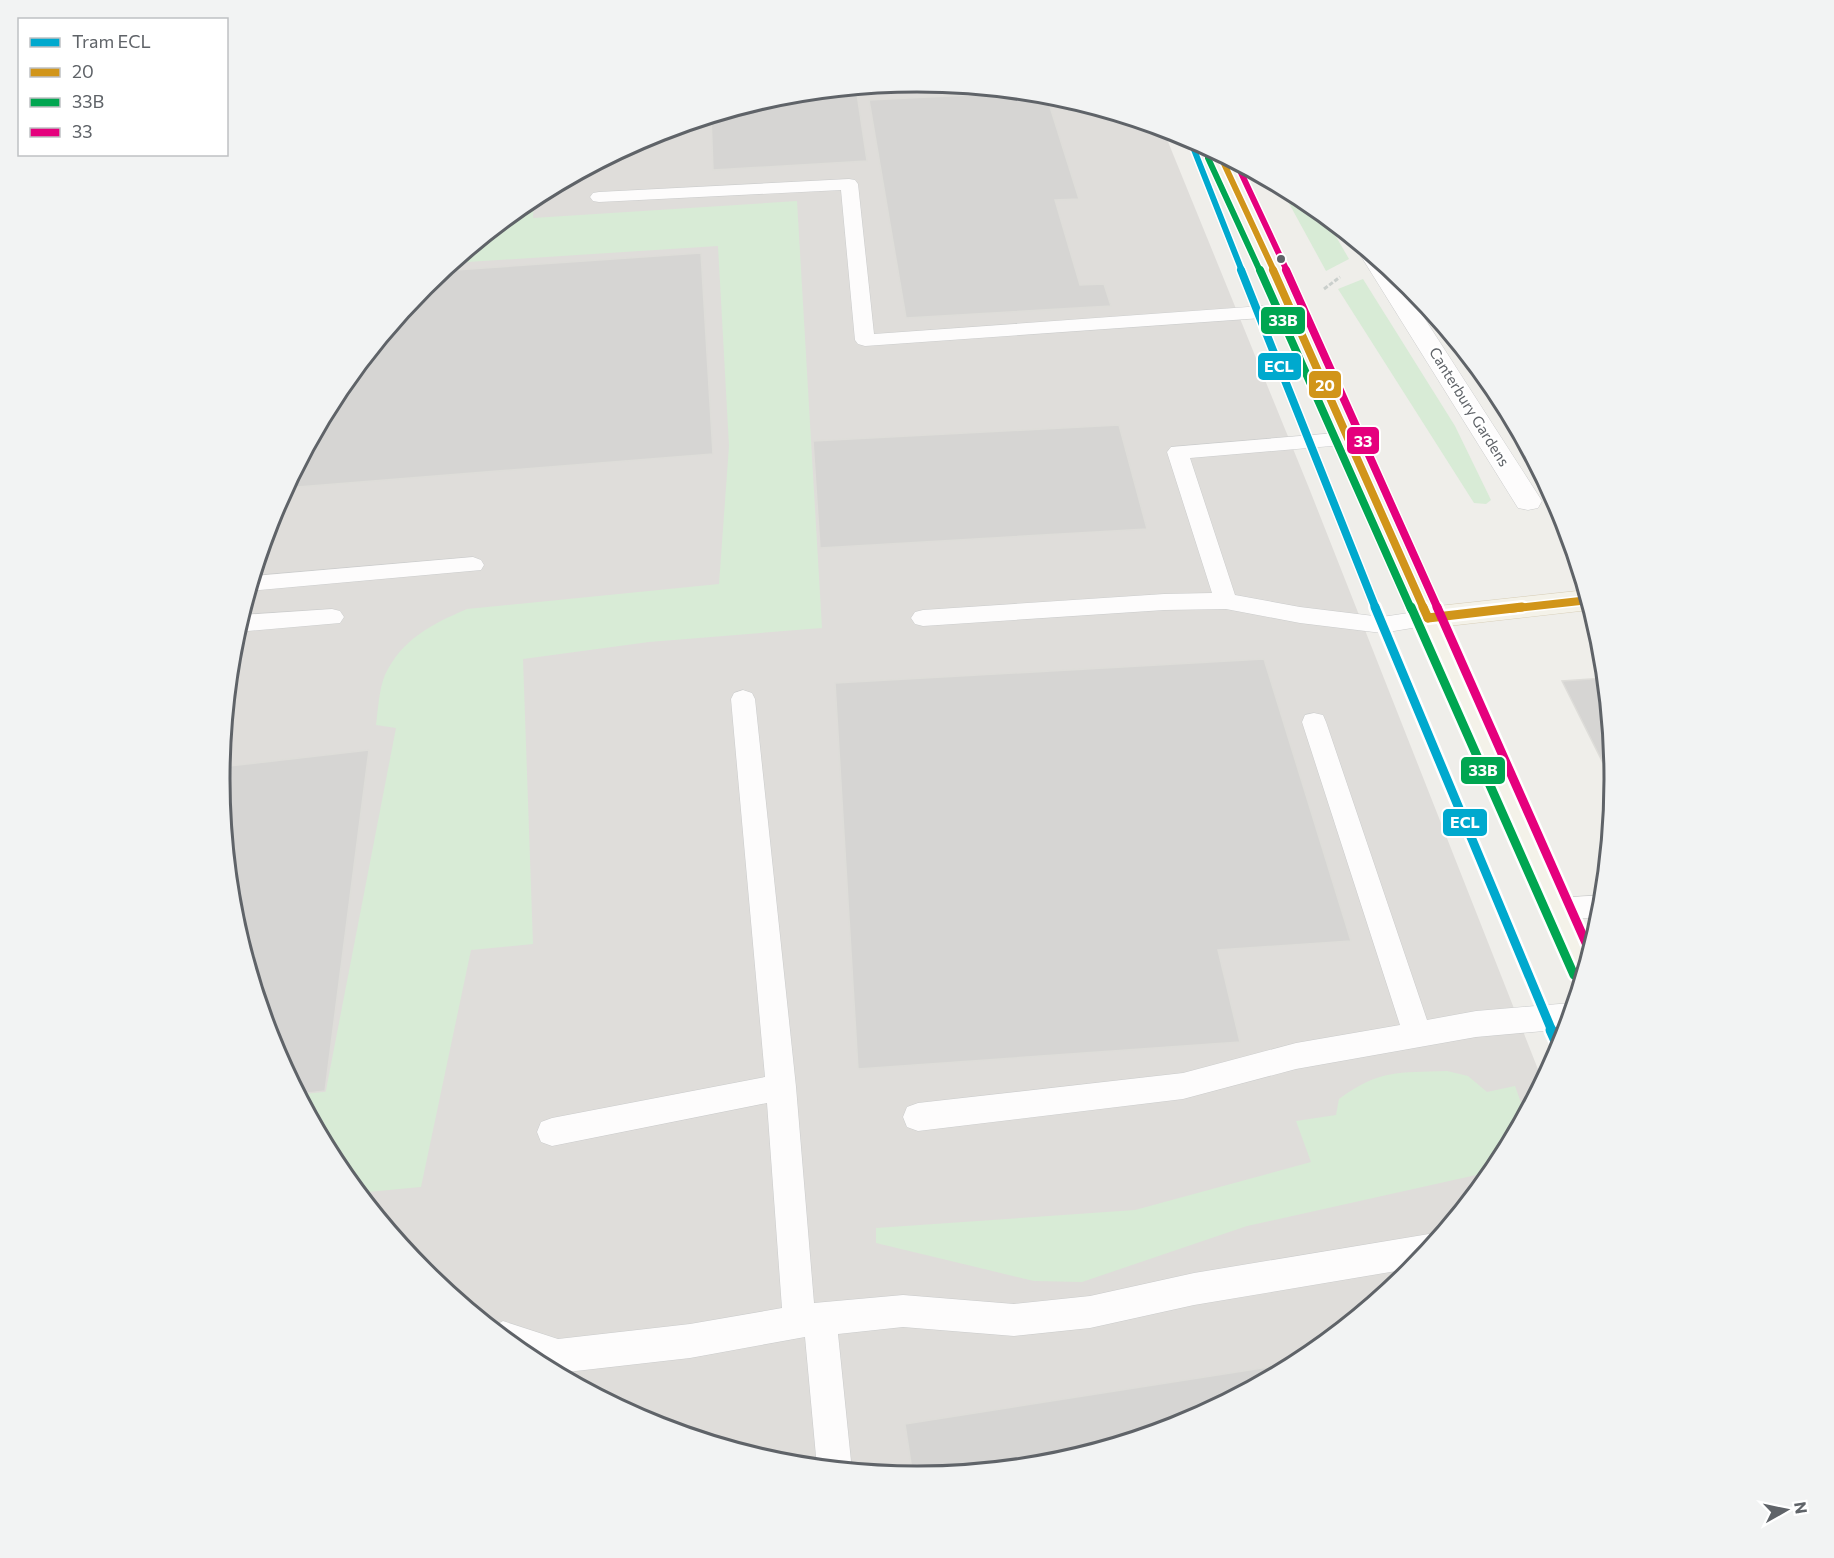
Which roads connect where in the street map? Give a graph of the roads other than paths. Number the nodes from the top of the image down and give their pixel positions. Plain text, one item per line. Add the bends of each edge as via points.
1 (1224, 164) edge
2 (599, 197) dead end
3 (1387, 278) edge
4 (1293, 314) junction
5 (1348, 439) junction
6 (1528, 501) dead end
7 (473, 565) dead end
8 (258, 583) edge
9 (1226, 601) junction
10 (1581, 601) edge
11 (332, 617) dead end
12 (922, 618) dead end
13 (1428, 618) junction
14 (248, 623) edge
15 (743, 699) dead end
16 (1314, 722) dead end
17 (1592, 907) edge
18 (1558, 909) junction
19 (1580, 959) edge
20 (1562, 1017) edge
21 (1417, 1034) junction
22 (781, 1087) junction
23 (918, 1117) dead end
24 (552, 1132) dead end
25 (1415, 1252) edge
26 (810, 1320) junction
27 (558, 1365) edge
28 (834, 1462) edge

1 - 4 main road
2 - 4 lane via 849,184 865,340
3 - 6 street, Canterbury Gardens
4 - 5 main road
5 - 9 lane via 1178,452
5 - 13 main road
7 - 8 lane
9 - 12 lane
9 - 13 lane via 1382,625
10 - 13 main road
11 - 14 lane
13 - 18 main road
15 - 22 lane
16 - 21 lane
17 - 18 lane
18 - 19 main road
20 - 21 lane
21 - 23 lane via 1296,1056 1183,1086
22 - 24 lane
22 - 26 lane
25 - 26 lane via 1194,1289 1090,1312 1014,1320 903,1311
26 - 27 lane
26 - 28 lane

